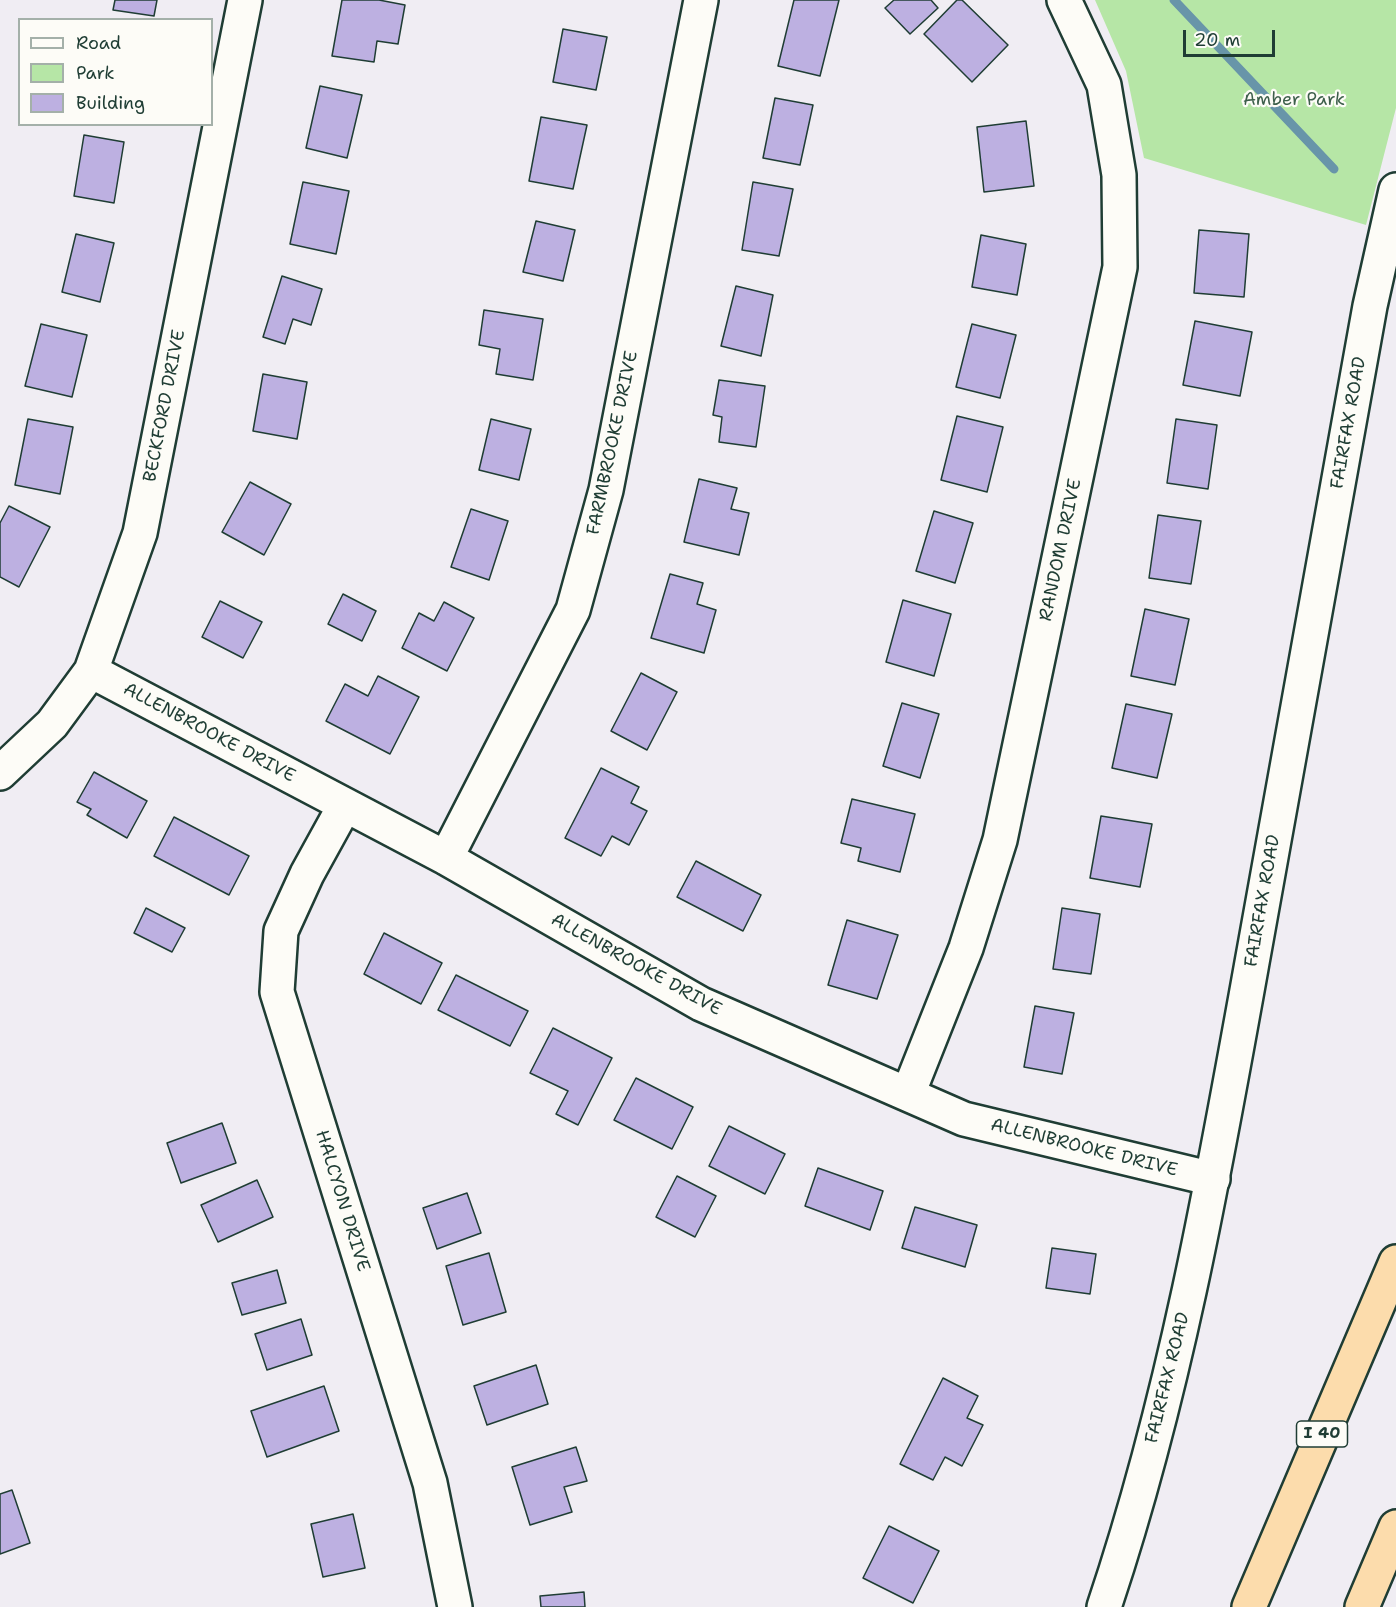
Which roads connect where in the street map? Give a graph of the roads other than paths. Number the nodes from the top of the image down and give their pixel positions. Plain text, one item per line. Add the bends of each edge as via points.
1 (245, 0) edge
2 (701, 0) edge
3 (1064, 0) edge
4 (1396, 190) edge
5 (92, 671) junction
6 (0, 773) edge
7 (345, 805) junction
8 (446, 858) junction
9 (908, 1094) junction
10 (1213, 1179) junction
11 (1396, 1262) edge
12 (1396, 1527) edge
13 (455, 1607) edge
14 (1104, 1607) edge
15 (1249, 1607) edge
16 (1362, 1607) edge

1 - 5 street, BECKFORD DRIVE via 140,533
2 - 8 street, FARMBROOKE DRIVE via 606,490 573,610
3 - 9 street, RANDOM DRIVE via 1104,85 1119,175 1120,267 1000,840 966,948
4 - 10 street, FAIRFAX ROAD via 1370,306
5 - 6 street, BECKFORD DRIVE via 52,724
5 - 7 street, ALLENBROOKE DRIVE
7 - 8 street, ALLENBROOKE DRIVE
7 - 13 street, HALCYON DRIVE via 306,874 281,931 277,992 430,1483
8 - 9 street, ALLENBROOKE DRIVE via 701,1004
9 - 10 street, ALLENBROOKE DRIVE via 964,1119
10 - 14 street, FAIRFAX ROAD via 1179,1339
11 - 15 highway, I 40
12 - 16 highway

